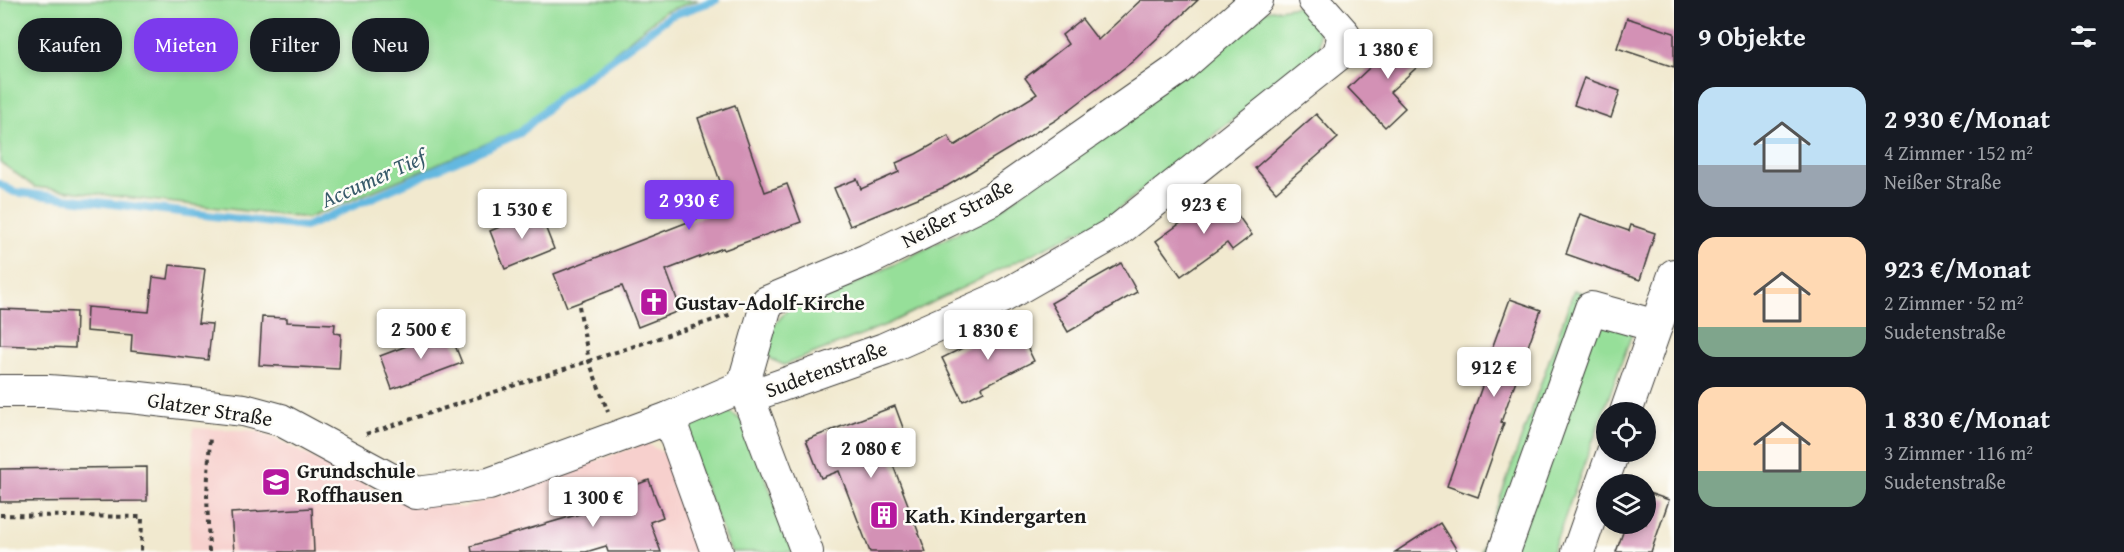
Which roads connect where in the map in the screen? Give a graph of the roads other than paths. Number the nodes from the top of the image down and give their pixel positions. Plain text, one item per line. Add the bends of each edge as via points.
1 (1257, 0) edge
2 (1314, 0) edge
3 (1674, 275) edge
4 (1656, 326) junction
5 (0, 391) edge
6 (746, 392) junction
7 (1629, 402) edge
8 (669, 418) junction
9 (1610, 462) edge
10 (717, 552) edge
11 (807, 552) edge
12 (1504, 552) edge
13 (1578, 552) edge

1 - 6 street, Neißer Straße via 1177,70 992,199 867,260 767,302
2 - 6 street, Sudetenstraße via 1344,33 1339,54 1116,232 993,301 884,349
3 - 4 street
4 - 7 street
4 - 12 street via 1591,308
5 - 8 street, Glatzer Straße via 119,396 244,410 281,420 416,493 489,484
6 - 8 street, Glatzer Straße
6 - 11 street
8 - 10 street
9 - 13 street

